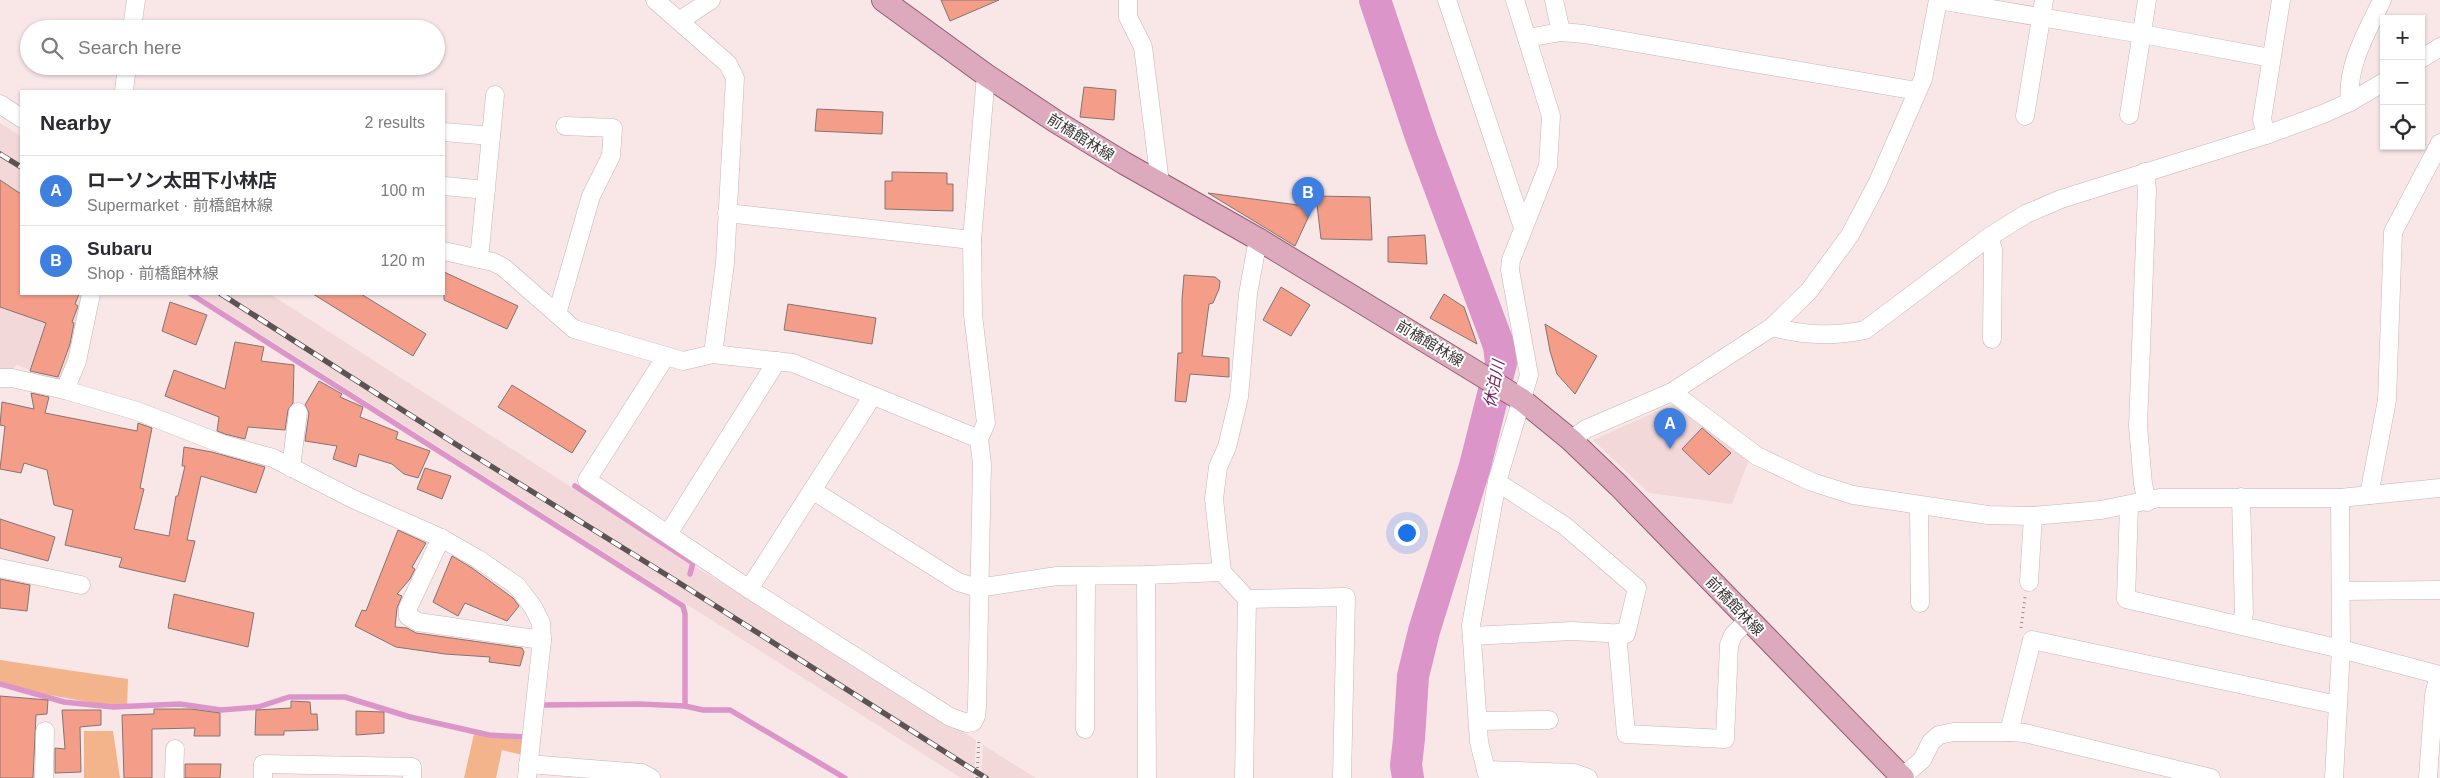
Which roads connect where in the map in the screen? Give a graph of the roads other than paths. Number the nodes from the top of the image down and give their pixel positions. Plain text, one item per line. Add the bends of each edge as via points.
1 (136, 0) edge
2 (655, 0) edge
3 (711, 0) edge
4 (883, 0) edge
5 (1128, 0) edge
6 (1447, 0) edge
7 (1515, 0) edge
8 (1554, 0) edge
9 (1938, 0) edge
10 (2044, 0) edge
11 (2147, 0) edge
12 (2281, 0) edge
13 (2382, 0) edge
14 (2041, 18) junction
15 (133, 20) edge
16 (679, 22) junction
17 (1561, 32) junction
18 (2142, 34) junction
19 (1527, 38) junction
20 (2440, 47) edge
21 (2425, 56) edge
22 (2271, 58) junction
23 (126, 75) edge
24 (986, 75) junction
25 (2380, 84) edge
26 (124, 90) edge
27 (1917, 91) junction
28 (495, 95) dead end
29 (2350, 102) junction
30 (0, 104) edge
31 (2129, 115) dead end
32 (2025, 116) dead end
33 (20, 117) edge
34 (565, 126) dead end
35 (445, 132) edge
36 (2266, 135) junction
37 (491, 136) junction
38 (2440, 143) edge
39 (2145, 172) junction
40 (1160, 183) junction
41 (445, 186) edge
42 (486, 190) junction
43 (727, 213) junction
44 (1524, 228) junction
45 (1989, 237) junction
46 (1258, 239) junction
47 (972, 240) junction
48 (445, 251) edge
49 (479, 259) junction
50 (91, 295) edge
51 (557, 314) junction
52 (1772, 327) junction
53 (1992, 339) dead end
54 (712, 354) junction
55 (666, 356) junction
56 (777, 360) junction
57 (0, 378) edge
58 (65, 390) junction
59 (1672, 392) junction
60 (872, 397) junction
61 (1519, 397) junction
62 (298, 412) dead end
63 (979, 439) junction
64 (1571, 440) junction
65 (291, 468) junction
66 (1497, 482) junction
67 (2440, 488) edge
68 (812, 490) junction
69 (2369, 495) junction
70 (2241, 497) junction
71 (2340, 498) junction
72 (2146, 502) junction
73 (2129, 505) junction
74 (1919, 506) junction
75 (2033, 516) junction
76 (668, 534) junction
77 (440, 538) junction
78 (0, 568) edge
79 (1222, 572) junction
80 (1086, 576) junction
81 (1146, 576) junction
82 (2029, 582) road end
83 (81, 585) dead end
84 (978, 588) junction
85 (749, 589) junction
86 (2440, 590) edge
87 (2341, 591) junction
88 (1247, 599) junction
89 (1920, 603) dead end
90 (1748, 620) junction
91 (2241, 625) junction
92 (1616, 633) junction
93 (1472, 636) junction
94 (542, 640) junction
95 (2341, 649) junction
96 (2440, 675) edge
97 (2338, 705) junction
98 (1549, 720) dead end
99 (1478, 721) junction
100 (1085, 729) dead end
101 (45, 731) dead end
102 (2009, 732) junction
103 (175, 749) dead end
104 (528, 771) edge
105 (1487, 774) edge
106 (44, 778) edge
107 (174, 778) edge
108 (263, 778) edge
109 (412, 778) edge
110 (651, 778) edge
111 (1147, 778) edge
112 (1244, 778) edge
113 (1342, 778) edge
114 (1588, 778) edge
115 (1902, 778) edge
116 (2211, 778) edge
117 (2334, 778) edge
118 (2428, 778) edge

1 - 15 street
2 - 16 street
3 - 16 street
4 - 24 main road, 前橋館林線
5 - 40 street via 1128,17 1143,47
6 - 44 street
7 - 19 street
8 - 17 street
9 - 14 street
9 - 27 street via 1923,79
10 - 14 street
11 - 18 street
12 - 22 street
13 - 29 street via 2354,61
14 - 18 street
14 - 32 street
16 - 43 street via 728,64 735,78
17 - 19 street
17 - 27 street
18 - 22 street
18 - 31 street
19 - 44 street via 1551,116 1548,166
20 - 21 street
22 - 36 street via 2262,119
23 - 26 street
24 - 40 main road, 前橋館林線 via 1055,121
24 - 47 street
25 - 29 street
27 - 52 street via 1877,184 1850,235 1809,291
28 - 37 street
29 - 36 street
30 - 33 street
34 - 51 street via 613,128 611,156 591,196
35 - 37 street
36 - 39 street
37 - 42 street
38 - 69 street via 2393,232 2387,400
39 - 45 street via 2061,199 2026,214
39 - 72 street via 2138,426
40 - 46 main road, 前橋館林線
41 - 42 street
42 - 49 street
43 - 47 street
43 - 54 street via 725,263
44 - 61 street via 1510,270 1529,375
45 - 52 street via 1865,330 1817,336
45 - 53 street via 1993,249
46 - 61 main road, 前橋館林線
46 - 79 street via 1248,294 1239,397 1227,447 1218,467 1214,500
47 - 63 street via 974,315 986,422
48 - 49 street
49 - 51 street via 502,267
50 - 58 street via 77,361
51 - 55 street via 574,329
52 - 59 street
54 - 55 street via 683,360
54 - 56 street
55 - 76 street via 587,480
56 - 60 street via 792,363
56 - 76 street
57 - 58 street
58 - 65 street via 137,411 181,430 273,458
59 - 64 street via 1586,429
59 - 74 street via 1757,456 1812,482 1853,495
60 - 63 street
60 - 68 street
61 - 64 main road, 前橋館林線
61 - 66 street
62 - 65 street
63 - 84 street via 982,464
64 - 90 main road, 前橋館林線 via 1620,486
65 - 77 street
66 - 92 street via 1564,526 1637,588 1626,634
66 - 93 street via 1471,625
67 - 69 street
68 - 84 street via 958,582
68 - 85 street
69 - 71 street
70 - 71 street
70 - 72 street via 2159,498
70 - 91 street via 2244,613
71 - 87 street
72 - 73 street
73 - 75 street
73 - 91 street via 2126,599
74 - 75 street via 1988,515
74 - 89 street
75 - 82 street
76 - 85 street
77 - 94 street via 517,586 533,606 541,623
77 - 94 street via 408,608 408,616 418,622
78 - 83 street
79 - 81 street
79 - 88 street
80 - 81 street
80 - 84 street via 1057,576
80 - 100 street
81 - 111 street
84 - 85 street via 977,706 973,722 967,723 950,717
86 - 87 street
87 - 95 street
88 - 112 street
88 - 113 street via 1346,597
90 - 92 street via 1733,635 1729,645 1725,739 1626,734
90 - 115 main road, 前橋館林線
91 - 95 street
92 - 93 street via 1572,631
93 - 99 street
94 - 104 street
95 - 96 street
95 - 97 street
96 - 118 street via 2434,695
97 - 102 street via 2032,640
97 - 117 street
98 - 99 street
99 - 105 street via 1479,742
101 - 106 street
102 - 115 street via 1940,735 1931,742 1922,760
102 - 116 street via 2025,733
103 - 107 street
104 - 110 street via 642,772
105 - 114 street via 1574,773
108 - 109 street via 263,764 412,767

